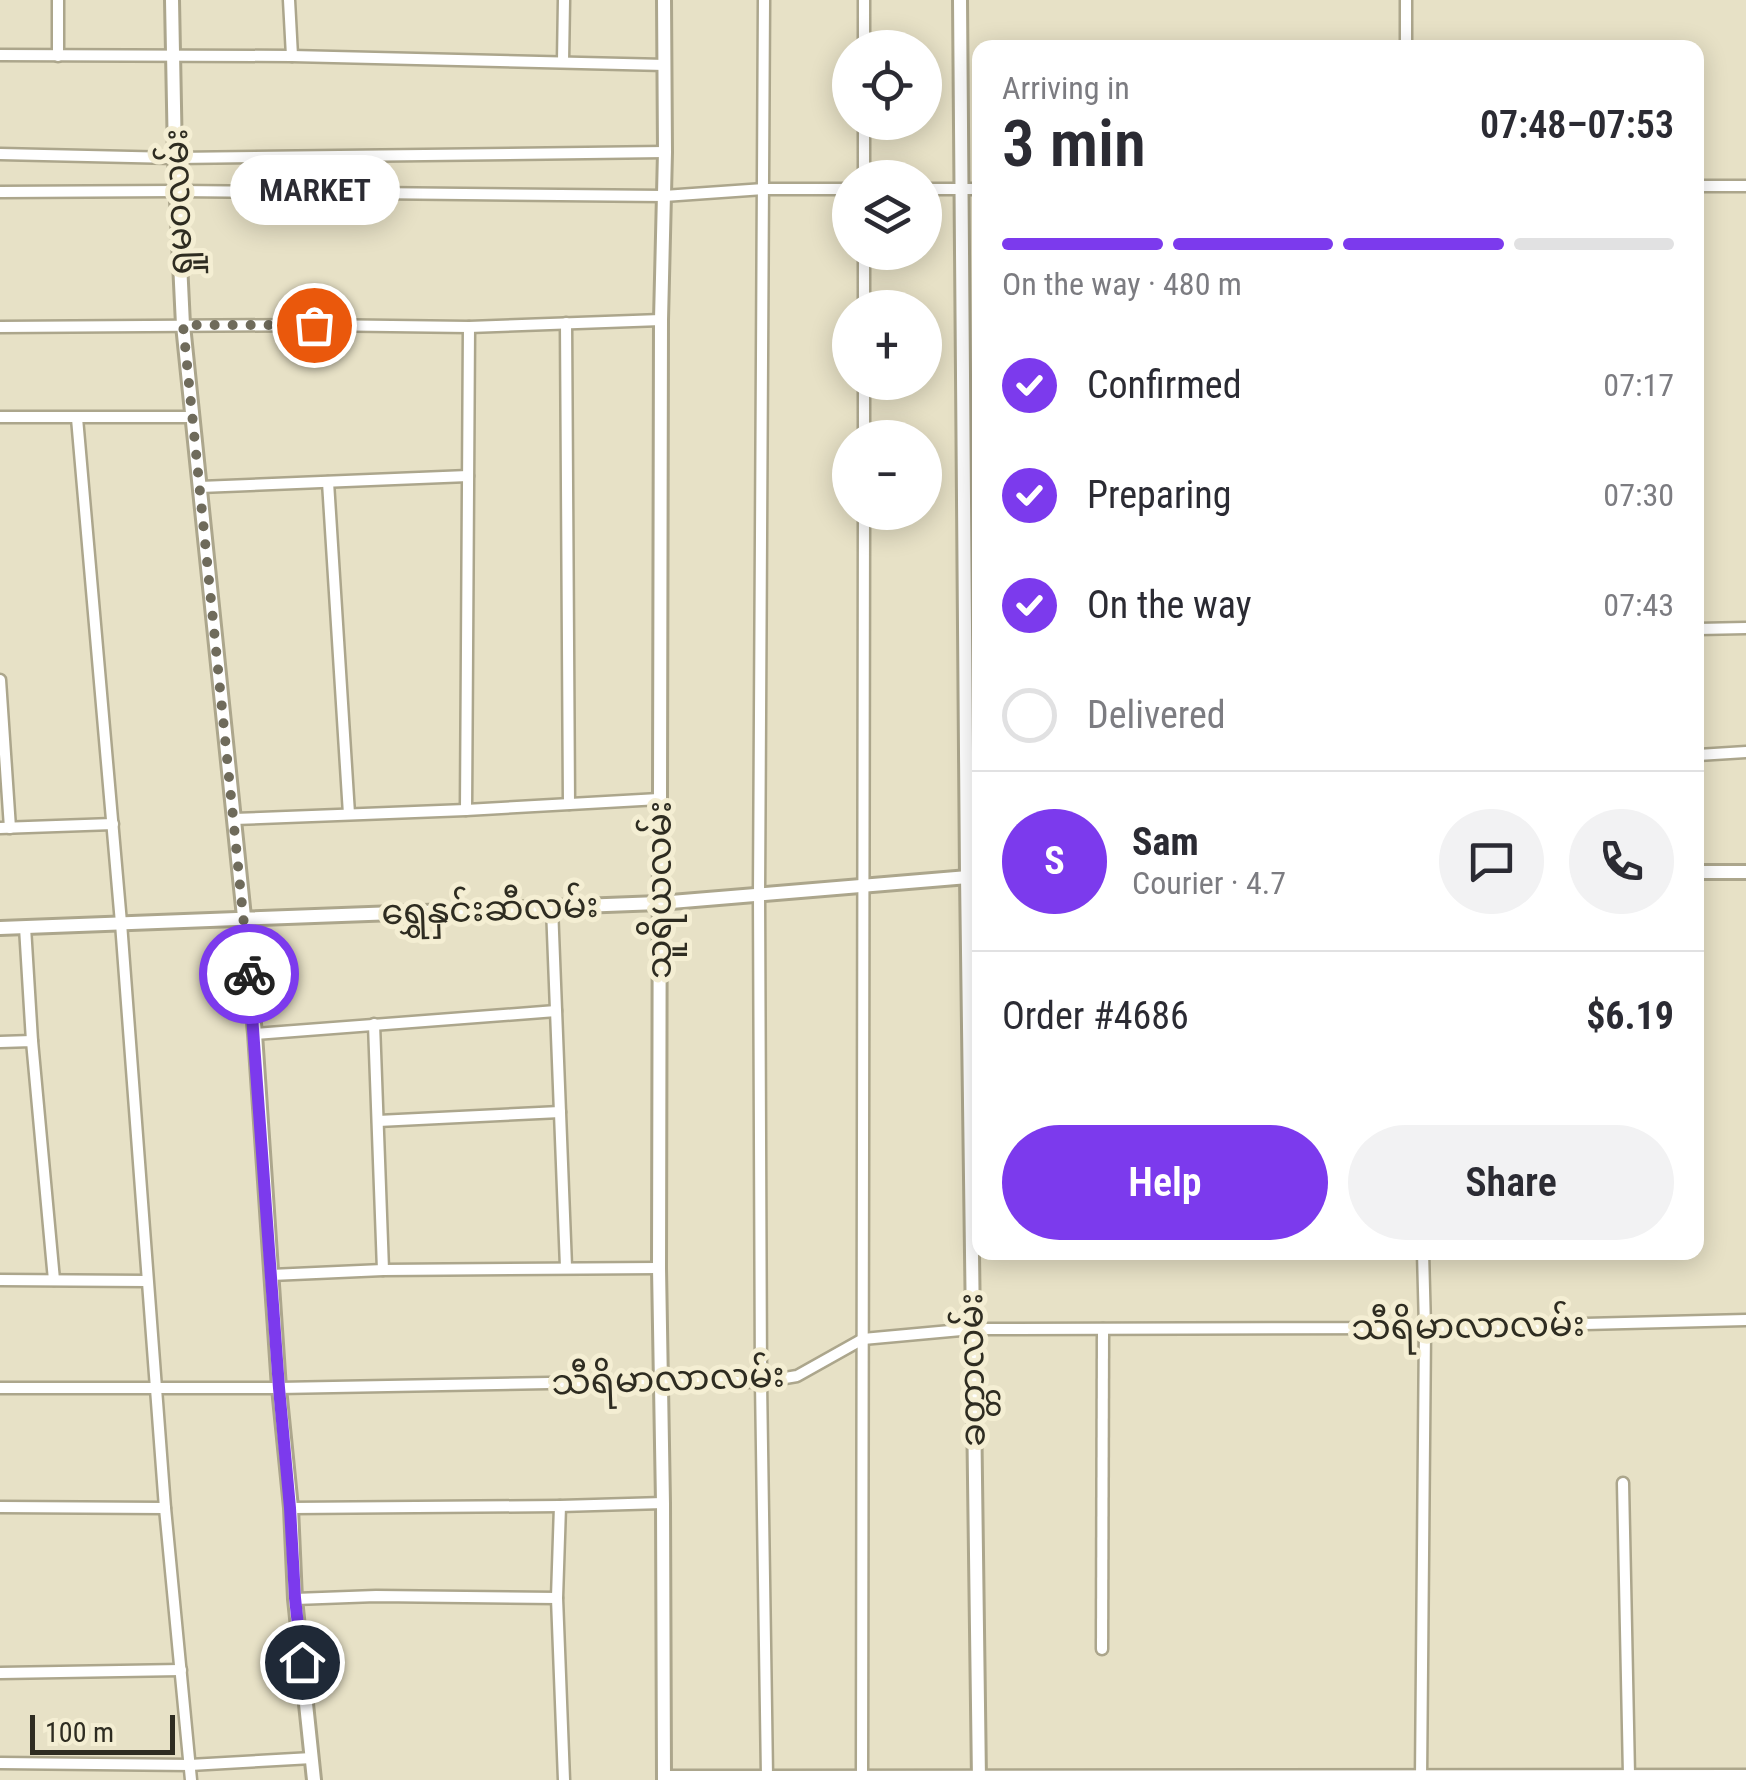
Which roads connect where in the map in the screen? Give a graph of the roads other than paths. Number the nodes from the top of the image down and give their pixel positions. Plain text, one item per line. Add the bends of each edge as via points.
1 (58, 0) edge
2 (172, 0) edge
3 (289, 0) edge
4 (564, 0) edge
5 (664, 0) edge
6 (764, 0) edge
7 (864, 0) edge
8 (960, 0) edge
9 (1406, 0) edge
10 (864, 30) edge
11 (1406, 40) edge
12 (0, 55) edge
13 (58, 56) junction
14 (173, 56) junction
15 (292, 56) junction
16 (563, 62) junction
17 (665, 64) junction
18 (665, 152) junction
19 (0, 154) edge
20 (175, 158) junction
21 (1704, 186) edge
22 (1746, 186) edge
23 (832, 189) edge
24 (942, 189) edge
25 (961, 189) junction
26 (972, 189) edge
27 (764, 190) junction
28 (177, 191) junction
29 (0, 192) edge
30 (664, 196) junction
31 (660, 320) junction
32 (566, 323) junction
33 (183, 325) junction
34 (0, 327) edge
35 (468, 327) junction
36 (0, 417) edge
37 (193, 417) junction
38 (77, 418) junction
39 (468, 476) junction
40 (328, 482) junction
41 (200, 487) junction
42 (864, 530) edge
43 (1746, 628) edge
44 (1704, 629) edge
45 (965, 636) junction
46 (972, 636) edge
47 (0, 680) edge
48 (1746, 752) edge
49 (1704, 755) edge
50 (659, 799) junction
51 (568, 804) junction
52 (466, 810) junction
53 (348, 814) junction
54 (234, 819) junction
55 (113, 824) junction
56 (5, 828) edge
57 (972, 846) edge
58 (1704, 872) edge
59 (1746, 872) edge
60 (972, 876) edge
61 (864, 885) junction
62 (759, 894) junction
63 (659, 903) junction
64 (552, 907) junction
65 (244, 917) junction
66 (121, 923) junction
67 (26, 927) junction
68 (0, 928) edge
69 (556, 1010) junction
70 (374, 1024) junction
71 (255, 1034) junction
72 (32, 1040) junction
73 (0, 1042) edge
74 (560, 1112) junction
75 (378, 1121) junction
76 (972, 1260) edge
77 (1423, 1260) edge
78 (566, 1268) junction
79 (659, 1268) junction
80 (384, 1270) junction
81 (270, 1274) junction
82 (0, 1280) edge
83 (54, 1280) junction
84 (148, 1281) junction
85 (1746, 1320) edge
86 (1425, 1328) junction
87 (972, 1329) junction
88 (1103, 1329) junction
89 (864, 1339) junction
90 (659, 1381) junction
91 (761, 1382) junction
92 (0, 1388) edge
93 (155, 1388) junction
94 (279, 1388) junction
95 (1624, 1482) dead end
96 (663, 1503) junction
97 (560, 1506) junction
98 (0, 1507) edge
99 (165, 1508) junction
100 (290, 1508) junction
101 (295, 1598) junction
102 (557, 1598) junction
103 (1102, 1650) dead end
104 (180, 1670) junction
105 (0, 1674) edge
106 (312, 1758) junction
107 (0, 1763) edge
108 (190, 1764) junction
109 (1628, 1775) junction
110 (1746, 1775) edge
111 (766, 1776) junction
112 (978, 1777) edge
113 (664, 1778) edge
114 (862, 1778) edge
115 (1421, 1778) edge
116 (191, 1780) edge
117 (314, 1780) edge
118 (564, 1780) edge

1 - 13 street
2 - 14 street, ရှုမဝလမ်း
3 - 15 street
4 - 16 street
5 - 17 street, သူရိယလမ်း
6 - 27 street
7 - 10 street
8 - 25 street, ခတ္တာလမ်း
9 - 11 street
12 - 13 street
13 - 14 street
14 - 15 street
14 - 20 street, ရှုမဝလမ်း
15 - 16 street
16 - 17 street
17 - 18 street, သူရိယလမ်း
18 - 20 street
18 - 30 street, သူရိယလမ်း
19 - 20 street
20 - 28 street, ရှုမဝလမ်း
21 - 22 street
23 - 27 street
24 - 25 street
25 - 26 street
25 - 45 street, ခတ္တာလမ်း
27 - 30 street
27 - 62 street
28 - 29 street
28 - 30 street
28 - 33 street, ရှုမဝလမ်း
30 - 31 street, သူရိယလမ်း
31 - 32 street
31 - 50 street, သူရိယလမ်း
32 - 35 street
32 - 51 street
33 - 34 street
33 - 35 street
33 - 37 street, ရှုမဝလမ်း
35 - 39 street
36 - 38 street
37 - 38 street
37 - 41 street, ရှုမဝလမ်း
38 - 55 street
39 - 40 street
39 - 52 street
40 - 41 street
40 - 53 street
41 - 54 street, ရှုမဝလမ်း
42 - 61 street
43 - 44 street
45 - 46 street
45 - 57 street, ခတ္တာလမ်း
47 - 56 street
48 - 49 street
50 - 51 street
50 - 63 street, သူရိယလမ်း
51 - 52 street
52 - 53 street
53 - 54 street
54 - 65 street, ရှုမဝလမ်း
55 - 56 street
55 - 66 street
58 - 59 street
60 - 61 street, ရွှေနှင်းဆီလမ်း
61 - 62 street, ရွှေနှင်းဆီလမ်း
61 - 89 street
62 - 63 street, ရွှေနှင်းဆီလမ်း
62 - 91 street
63 - 64 street, ရွှေနှင်းဆီလမ်း
63 - 79 street, သူရိယလမ်း
64 - 65 street, ရွှေနှင်းဆီလမ်း
64 - 69 street
65 - 66 street, ရွှေနှင်းဆီလမ်း
65 - 71 street, ရှုမဝလမ်း
66 - 67 street, ရွှေနှင်းဆီလမ်း
66 - 84 street
67 - 68 street, ရွှေနှင်းဆီလမ်း
67 - 72 street
69 - 70 street
69 - 74 street
70 - 71 street
70 - 75 street
71 - 81 street, ရှုမဝလမ်း
72 - 73 street
72 - 83 street
74 - 75 street
74 - 78 street
75 - 80 street
76 - 87 street, ခတ္တာလမ်း
77 - 86 street
78 - 79 street
78 - 80 street
79 - 90 street, သူရိယလမ်း
80 - 81 street
81 - 94 street, ရှုမဝလမ်း
82 - 83 street
83 - 84 street
84 - 93 street
85 - 86 street, သီရိမာလာလမ်း
86 - 88 street, သီရိမာလာလမ်း
86 - 115 street
87 - 88 street, သီရိမာလာလမ်း
87 - 89 street, သီရိမာလာလမ်း
87 - 112 street, ခတ္တာလမ်း
88 - 103 street
89 - 91 street, သီရိမာလာလမ်း via 797,1376
89 - 114 street
90 - 91 street, သီရိမာလာလမ်း
90 - 94 street, သီရိမာလာလမ်း
90 - 96 street, သူရိယလမ်း
91 - 111 street
92 - 93 street, သီရိမာလာလမ်း
93 - 94 street, သီရိမာလာလမ်း
93 - 99 street
94 - 100 street, ရှုမဝလမ်း
95 - 109 street
96 - 97 street
96 - 113 street, သူရိယလမ်း
97 - 100 street
97 - 102 street
98 - 99 street
99 - 104 street
100 - 101 street, ရှုမဝလမ်း
101 - 102 street
101 - 106 street, ရှုမဝလမ်း
102 - 118 street
104 - 105 street
104 - 108 street
106 - 108 street
106 - 117 street, ရှုမဝလမ်း
107 - 108 street
108 - 116 street
109 - 110 street
109 - 115 street
111 - 113 street
111 - 114 street
112 - 114 street
112 - 115 street

